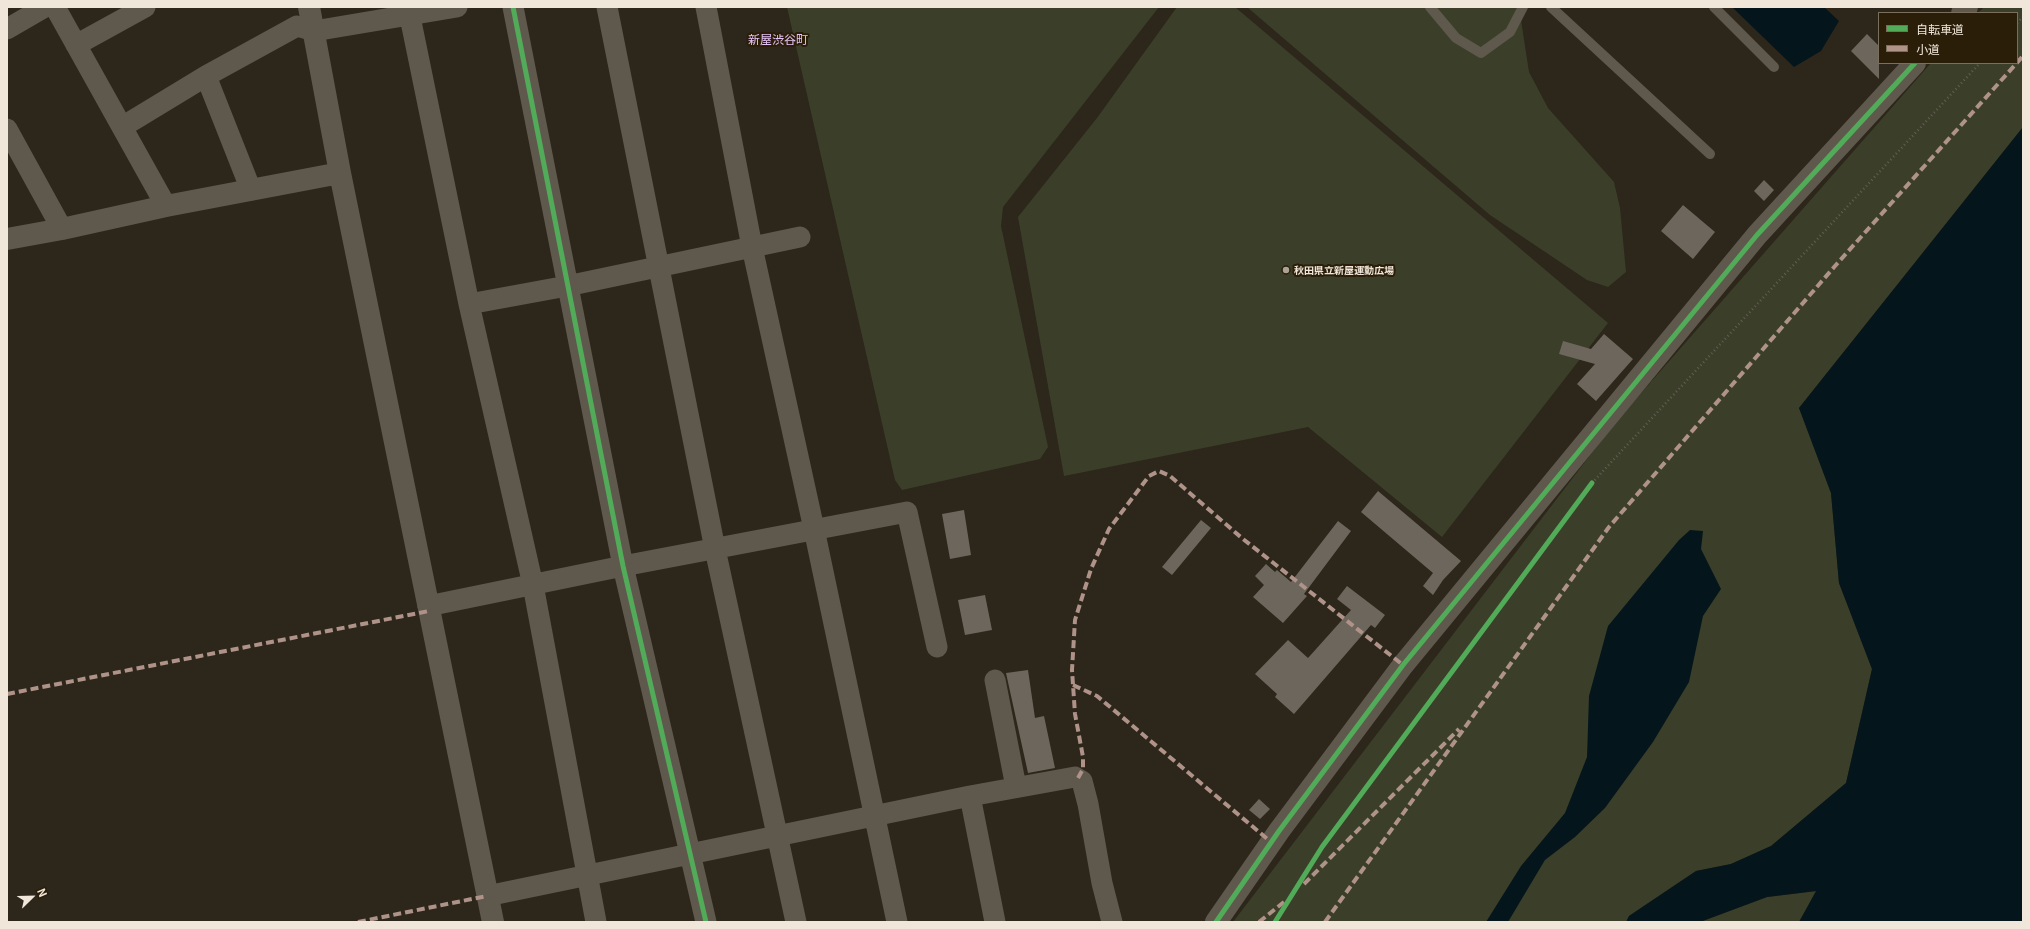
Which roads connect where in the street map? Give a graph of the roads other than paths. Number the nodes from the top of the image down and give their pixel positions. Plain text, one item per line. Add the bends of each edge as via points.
1 (45, 7) edge
2 (55, 7) edge
3 (144, 7) edge
4 (309, 7) edge
5 (457, 7) edge
6 (513, 7) edge
7 (607, 7) edge
8 (706, 7) edge
9 (1430, 7) edge
10 (1523, 7) edge
11 (1551, 7) edge
12 (1714, 7) edge
13 (409, 11) edge
14 (7, 28) edge
15 (314, 30) junction
16 (76, 45) junction
17 (1914, 64) edge
18 (1774, 67) dead end
19 (206, 76) junction
20 (122, 127) junction
21 (7, 129) edge
22 (1710, 154) dead end
23 (340, 173) junction
24 (251, 190) junction
25 (166, 206) junction
26 (62, 229) junction
27 (800, 237) dead end
28 (7, 239) edge
29 (752, 247) junction
30 (659, 267) junction
31 (567, 286) junction
32 (469, 304) junction
33 (814, 530) junction
34 (715, 548) junction
35 (623, 566) junction
36 (533, 585) junction
37 (428, 606) junction
38 (937, 647) dead end
39 (995, 680) dead end
40 (1016, 787) junction
41 (970, 796) junction
42 (875, 816) junction
43 (778, 836) junction
44 (691, 854) junction
45 (586, 876) junction
46 (487, 896) junction
47 (493, 922) edge
48 (596, 922) edge
49 (706, 922) edge
50 (796, 922) edge
51 (897, 922) edge
52 (995, 922) edge
53 (1112, 922) edge
54 (1216, 922) edge

1 - 14 street
2 - 16 street
3 - 16 street
4 - 15 street
5 - 13 street
6 - 31 street
7 - 30 street
8 - 29 street
9 - 10 lane via 1456,38 1481,53 1510,32
11 - 22 lane
12 - 18 lane
13 - 15 street
13 - 32 street
15 - 19 street via 297,26
15 - 23 street
16 - 20 street
17 - 54 street via 1757,235 1402,665 1279,831
19 - 20 street
19 - 24 street
20 - 25 street
21 - 26 street
23 - 24 street
23 - 37 street
24 - 25 street
25 - 26 street
26 - 28 street
27 - 29 street
29 - 30 street
29 - 33 street
30 - 31 street
30 - 34 street
31 - 32 street
31 - 35 street
32 - 36 street
33 - 34 street
33 - 38 street via 907,512
33 - 42 street
34 - 35 street
34 - 43 street
35 - 36 street
35 - 44 street
36 - 37 street
36 - 45 street
37 - 46 street
39 - 40 street
40 - 41 street
40 - 53 street via 1068,777 1082,781
41 - 42 street
41 - 52 street
42 - 43 street
42 - 51 street
43 - 44 street
43 - 50 street
44 - 45 street
44 - 49 street
45 - 46 street
45 - 48 street
46 - 47 street

